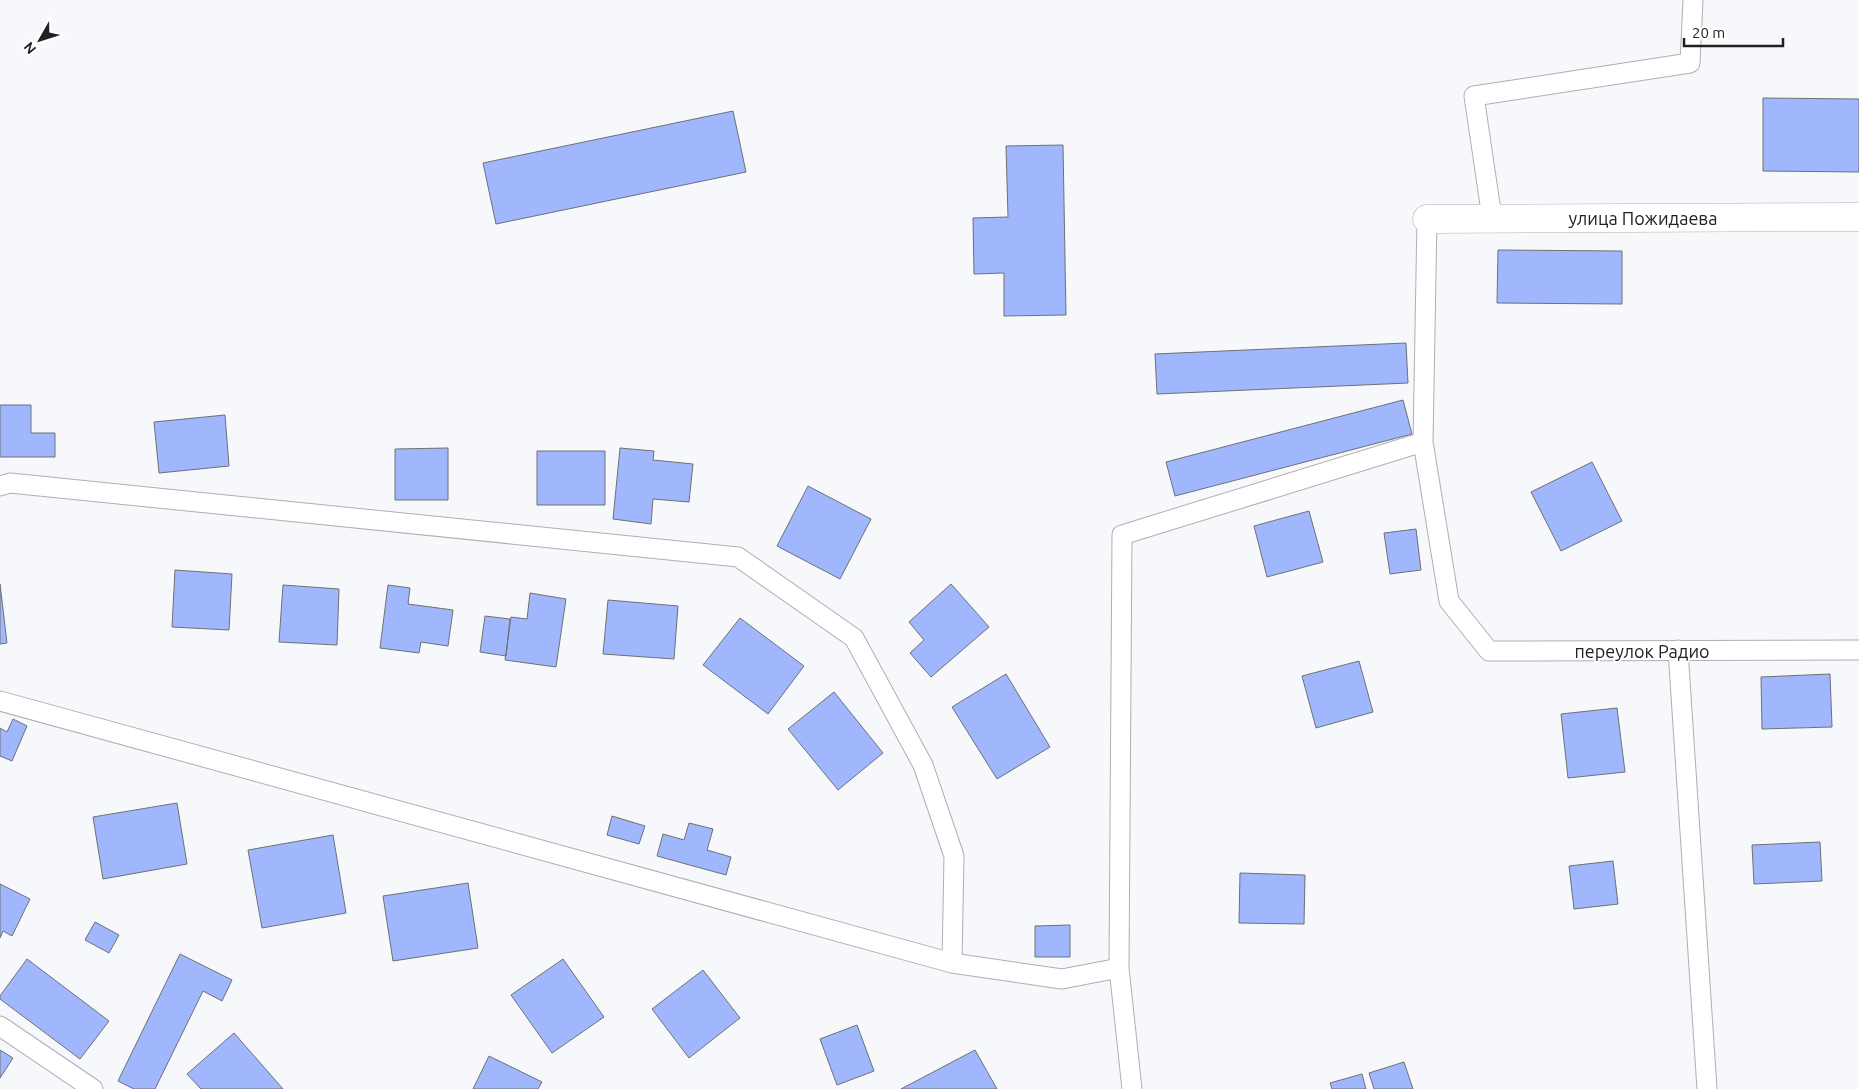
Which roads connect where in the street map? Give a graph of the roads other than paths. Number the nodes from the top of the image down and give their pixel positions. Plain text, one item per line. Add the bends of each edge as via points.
1 (1693, 0) edge
2 (1859, 217) edge
3 (1492, 218) junction
4 (1427, 219) joint
5 (1423, 442) junction
6 (0, 486) edge
7 (1678, 650) junction
8 (1859, 650) edge
9 (0, 701) edge
10 (952, 963) junction
11 (1119, 968) junction
12 (0, 1026) edge
13 (93, 1089) edge
14 (1132, 1089) edge
15 (1707, 1089) edge

1 - 3 lane via 1690,64 1474,96
2 - 3 street, улица Пожидаева
3 - 4 street, улица Пожидаева
4 - 5 lane
5 - 7 lane, переулок Радио via 1448,601 1489,651
5 - 11 lane via 1122,535
6 - 10 lane via 10,483 738,557 854,638 923,765 954,856
7 - 8 lane, переулок Радио
7 - 15 lane
9 - 10 lane
10 - 11 lane via 1062,979
11 - 14 lane
12 - 13 lane

